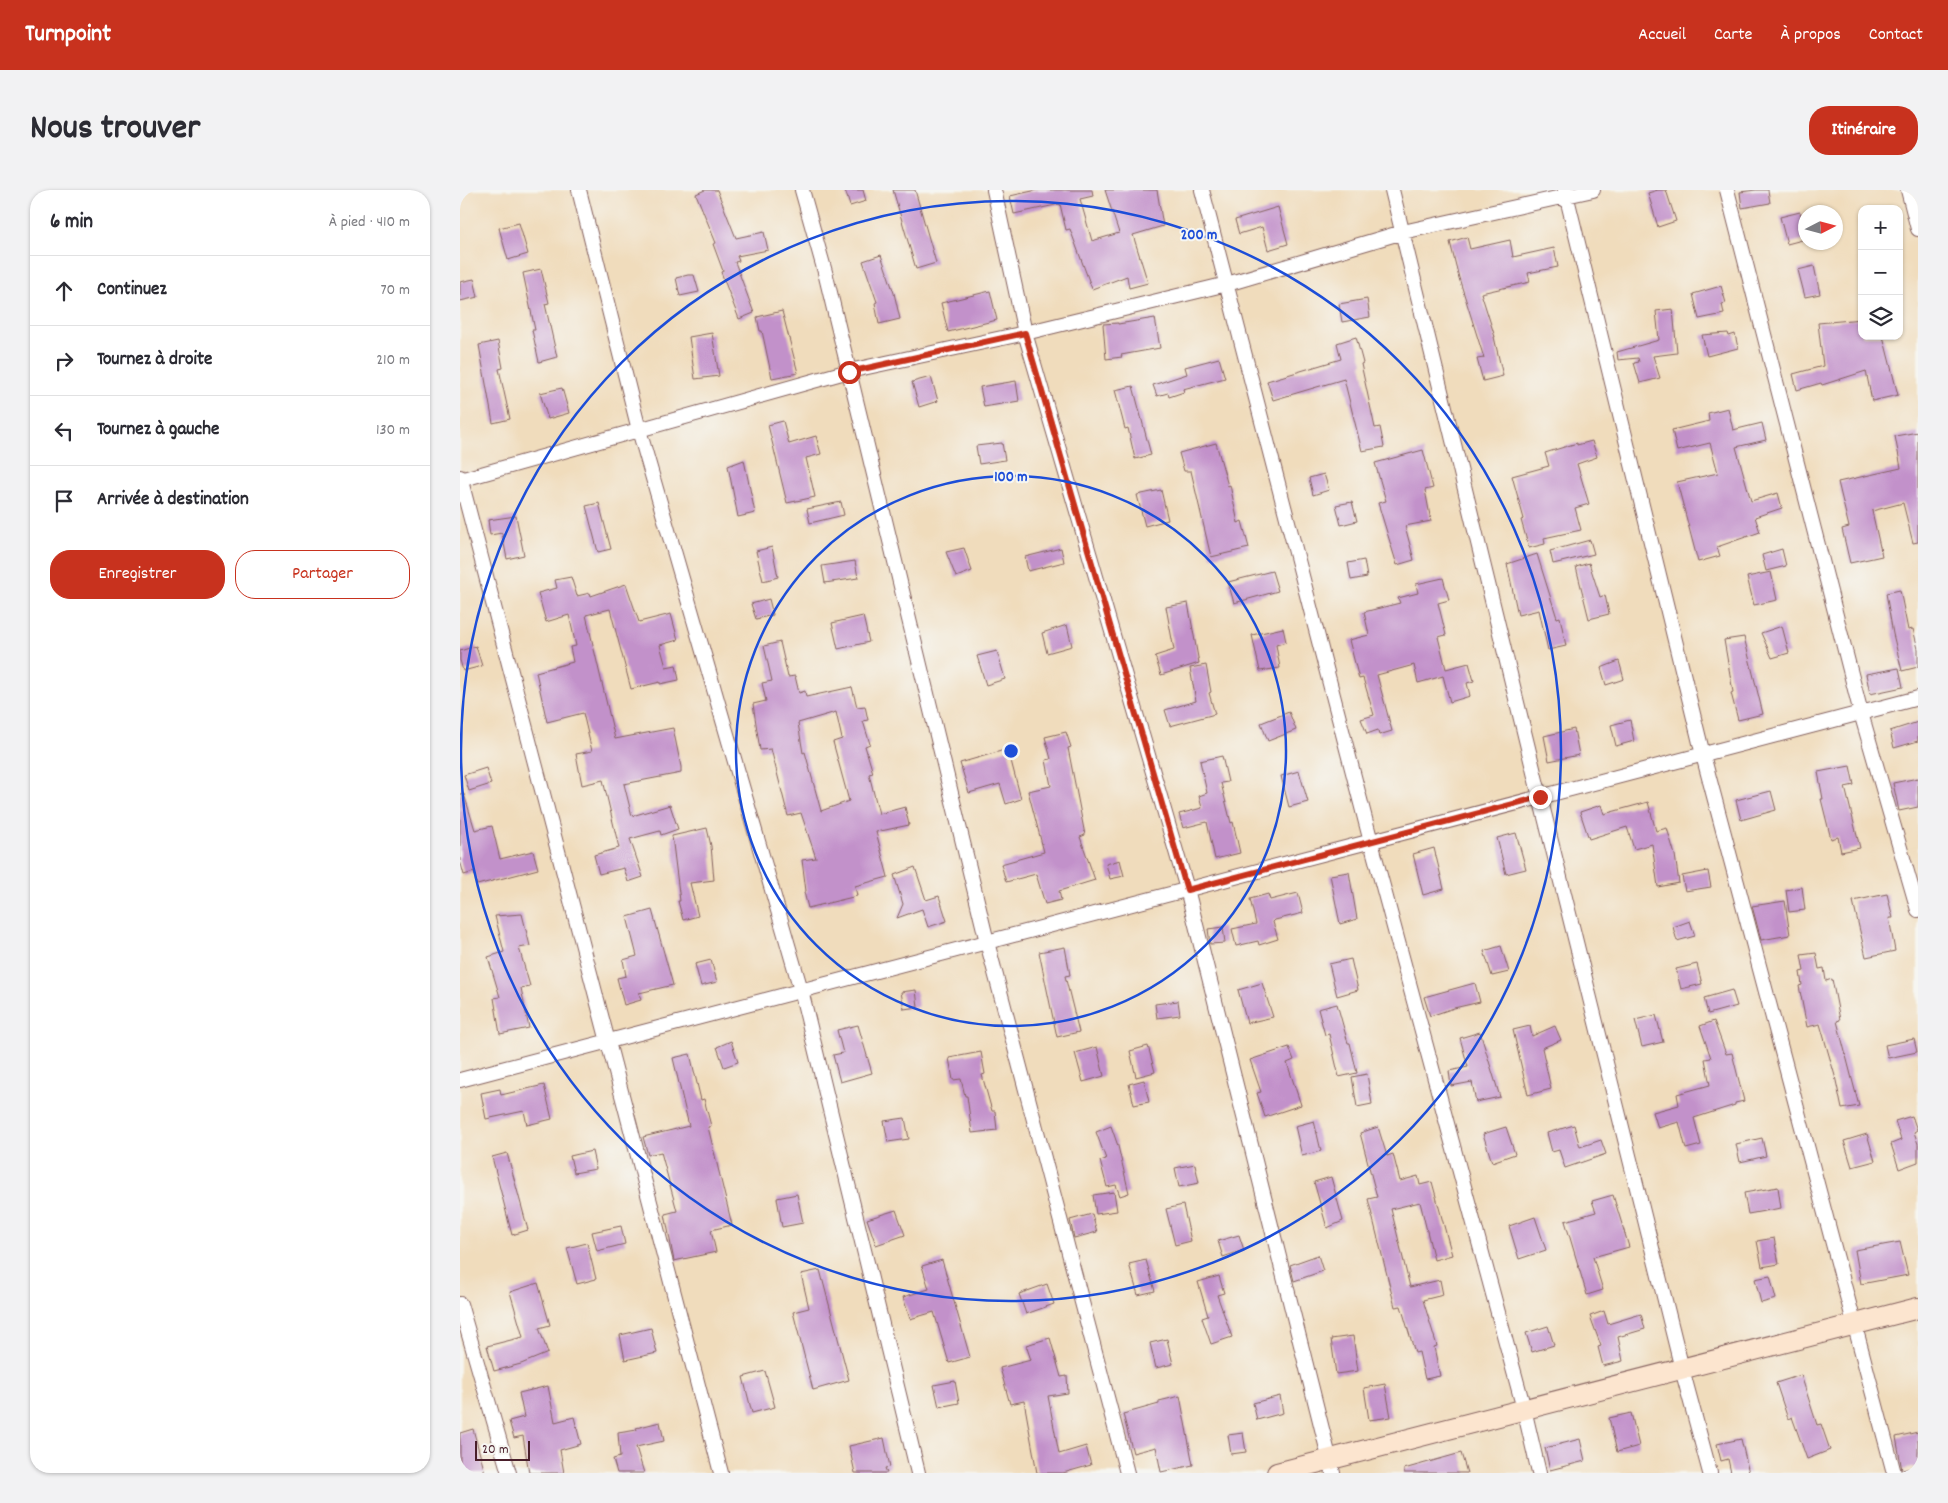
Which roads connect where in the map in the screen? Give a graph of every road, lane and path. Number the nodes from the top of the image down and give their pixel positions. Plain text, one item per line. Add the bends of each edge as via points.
1 (578, 190) edge
2 (802, 190) edge
3 (994, 190) edge
4 (1202, 190) edge
5 (1392, 190) edge
6 (1593, 190) edge
7 (1727, 190) edge
8 (1908, 190) edge
9 (1566, 193) edge
10 (1918, 229) edge
11 (1403, 232) junction
12 (1227, 284) junction
13 (1025, 333) junction
14 (849, 372) junction
15 (639, 430) junction
16 (460, 479) edge
17 (1918, 698) edge
18 (1862, 713) junction
19 (1703, 755) junction
20 (1540, 797) junction
21 (1371, 842) junction
22 (1187, 890) junction
23 (1918, 910) edge
24 (987, 942) junction
25 (801, 990) junction
26 (608, 1041) junction
27 (460, 1080) edge
28 (460, 1304) edge
29 (1918, 1308) edge
30 (1856, 1324) junction
31 (1682, 1368) junction
32 (1524, 1409) junction
33 (1332, 1466) edge
34 (509, 1473) edge
35 (721, 1473) edge
36 (918, 1473) edge
37 (1127, 1473) edge
38 (1277, 1473) edge
39 (1539, 1473) edge
40 (1710, 1473) edge
41 (1894, 1473) edge

1 - 15 street
2 - 14 street
3 - 13 street
4 - 12 street
5 - 11 street
6 - 9 street
7 - 18 street
8 - 10 street
9 - 11 street
9 - 19 street
11 - 12 street
11 - 20 street
12 - 13 street
12 - 21 street
13 - 14 street
13 - 22 street
14 - 15 street
14 - 24 street
15 - 16 street
15 - 25 street
16 - 26 street
17 - 18 street
18 - 19 street
18 - 23 street
19 - 20 street
19 - 30 street
20 - 21 street
20 - 31 street
21 - 22 street
21 - 32 street
22 - 24 street
22 - 33 street
24 - 25 street
24 - 37 street
25 - 26 street
25 - 36 street
26 - 27 street
26 - 35 street
28 - 34 street
29 - 30 street
30 - 31 street
30 - 41 street
31 - 32 street
31 - 40 street
32 - 33 street
32 - 39 street
33 - 38 street

